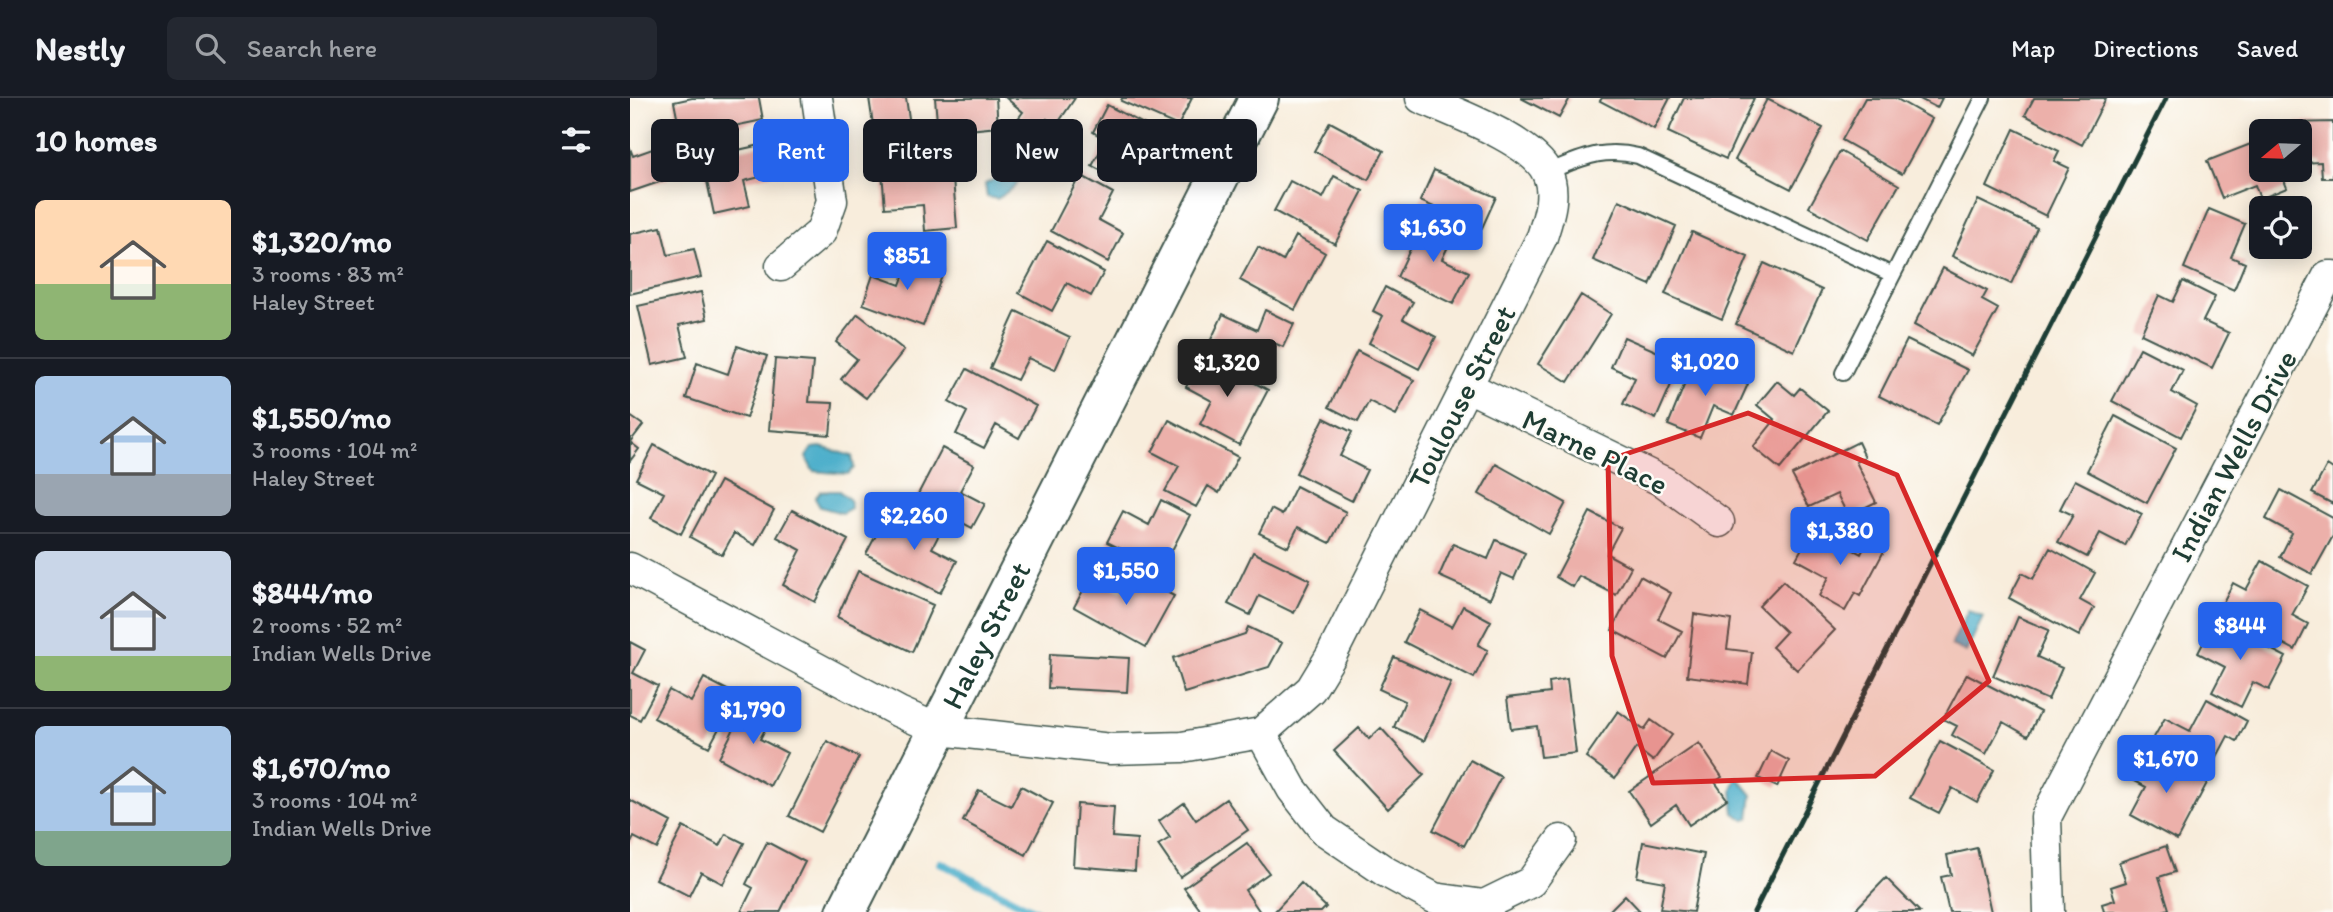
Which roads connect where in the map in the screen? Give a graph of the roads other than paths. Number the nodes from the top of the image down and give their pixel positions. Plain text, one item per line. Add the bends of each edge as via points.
1 (817, 98) edge
2 (1259, 98) edge
3 (1983, 98) edge
4 (1436, 101) edge
5 (1547, 172) junction
6 (781, 266) dead end
7 (1893, 275) junction
8 (2333, 276) edge
9 (1843, 373) dead end
10 (1468, 387) junction
11 (1718, 522) dead end
12 (630, 568) edge
13 (940, 730) junction
14 (1261, 733) junction
15 (1561, 840) dead end
16 (846, 912) edge
17 (2049, 912) edge

1 - 6 street via 832,201 821,232
2 - 13 street, Haley Street
3 - 7 lane
4 - 5 street via 1516,141
5 - 7 lane via 1615,150 1637,156
5 - 10 street, Toulouse Street via 1551,207 1542,237
7 - 9 lane
8 - 17 street, Indian Wells Drive via 2328,276 2046,817
10 - 11 street, Marne Place via 1664,482
10 - 14 street, Toulouse Street via 1318,678
12 - 13 street
13 - 14 street via 1111,749 1182,747
13 - 16 street, Haley Street
14 - 15 street via 1292,789 1324,830 1434,898 1484,905 1531,882

